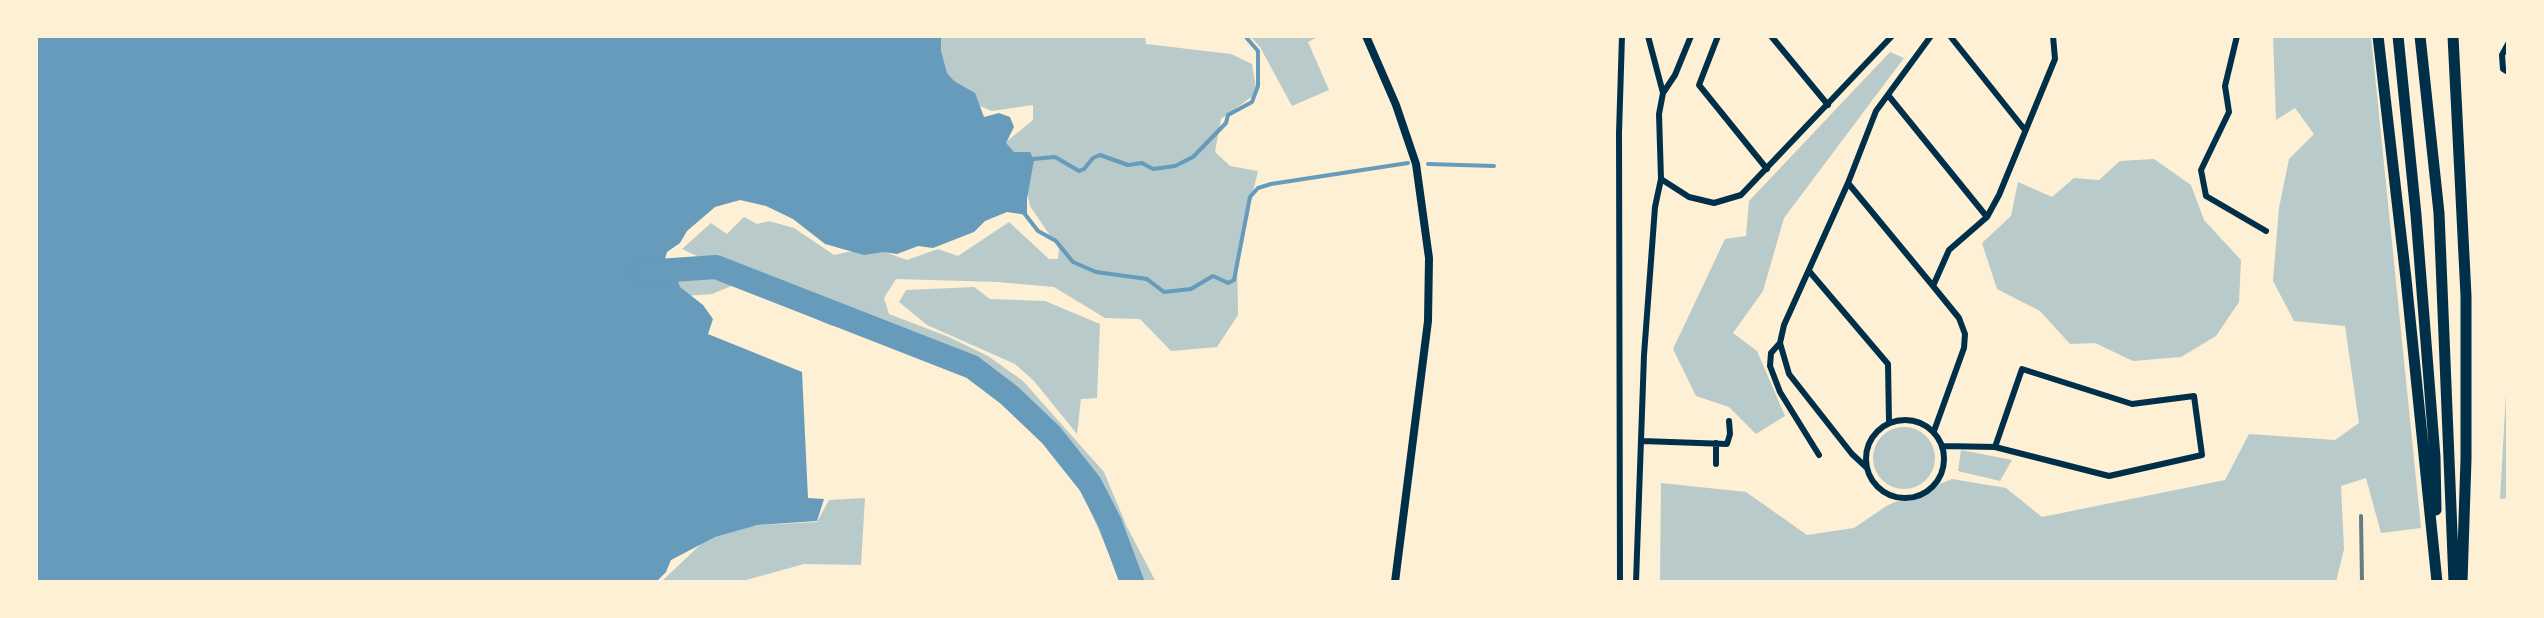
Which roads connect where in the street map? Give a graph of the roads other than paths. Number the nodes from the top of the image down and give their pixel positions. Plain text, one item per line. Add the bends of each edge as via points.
1 (1366, 36) edge
2 (1622, 36) edge
3 (1648, 36) edge
4 (1691, 36) edge
5 (1718, 36) edge
6 (1771, 36) edge
7 (1892, 36) edge
8 (1931, 36) edge
9 (1950, 36) edge
10 (2053, 36) edge
11 (2237, 36) edge
12 (2378, 36) edge
13 (2398, 36) edge
14 (2420, 36) edge
15 (2453, 36) edge
16 (2508, 44) edge
17 (2508, 72) edge
18 (1663, 93) junction
19 (1888, 95) junction
20 (1828, 105) junction
21 (2025, 130) junction
22 (1767, 169) junction
23 (1661, 179) junction
24 (1848, 183) junction
25 (1987, 217) junction
26 (2266, 231) dead end
27 (1809, 271) junction
28 (1933, 286) junction
29 (1780, 343) junction
30 (1729, 421) dead end
31 (1889, 422) junction
32 (1934, 431) junction
33 (1642, 441) junction
34 (1716, 443) junction
35 (1943, 446) junction
36 (1995, 447) junction
37 (1819, 455) dead end
38 (2430, 457) junction
39 (1716, 464) dead end
40 (1866, 467) junction
41 (1395, 582) edge
42 (1620, 582) edge
43 (1636, 582) edge
44 (2438, 582) edge
45 (2454, 582) edge
46 (2462, 582) edge

1 - 41 main road via 1416,164 1429,258 1428,321
2 - 42 street
3 - 18 street
4 - 18 street
5 - 22 street via 1699,85
6 - 20 street
7 - 20 street
8 - 19 street
9 - 21 street
10 - 21 street via 2055,59
11 - 26 street via 2225,86 2229,112 2201,170 2206,196
12 - 38 highway
13 - 38 highway via 2416,215
14 - 45 highway via 2439,213
15 - 46 highway via 2466,296
16 - 17 street via 2502,55
18 - 23 street
19 - 24 street via 1876,111
19 - 25 street
20 - 22 street
21 - 25 street
22 - 23 street via 1741,195 1714,203 1689,197
23 - 33 street via 1644,355
24 - 27 street
24 - 28 street
25 - 28 street via 1949,250
27 - 29 street
27 - 31 street via 1888,364
28 - 32 street via 1965,334
29 - 37 street via 1771,353 1770,366
29 - 40 street via 1789,374
30 - 34 street via 1727,444
31 - 32 street via 1913,419
31 - 40 street via 1874,433 1866,449
32 - 35 street
33 - 34 street
33 - 43 street
34 - 39 street
35 - 36 street
35 - 40 street via 1940,477 1915,497 1884,492
36 - 36 street via 2109,476 2202,455 2194,396 2132,404 2022,369
38 - 44 highway

